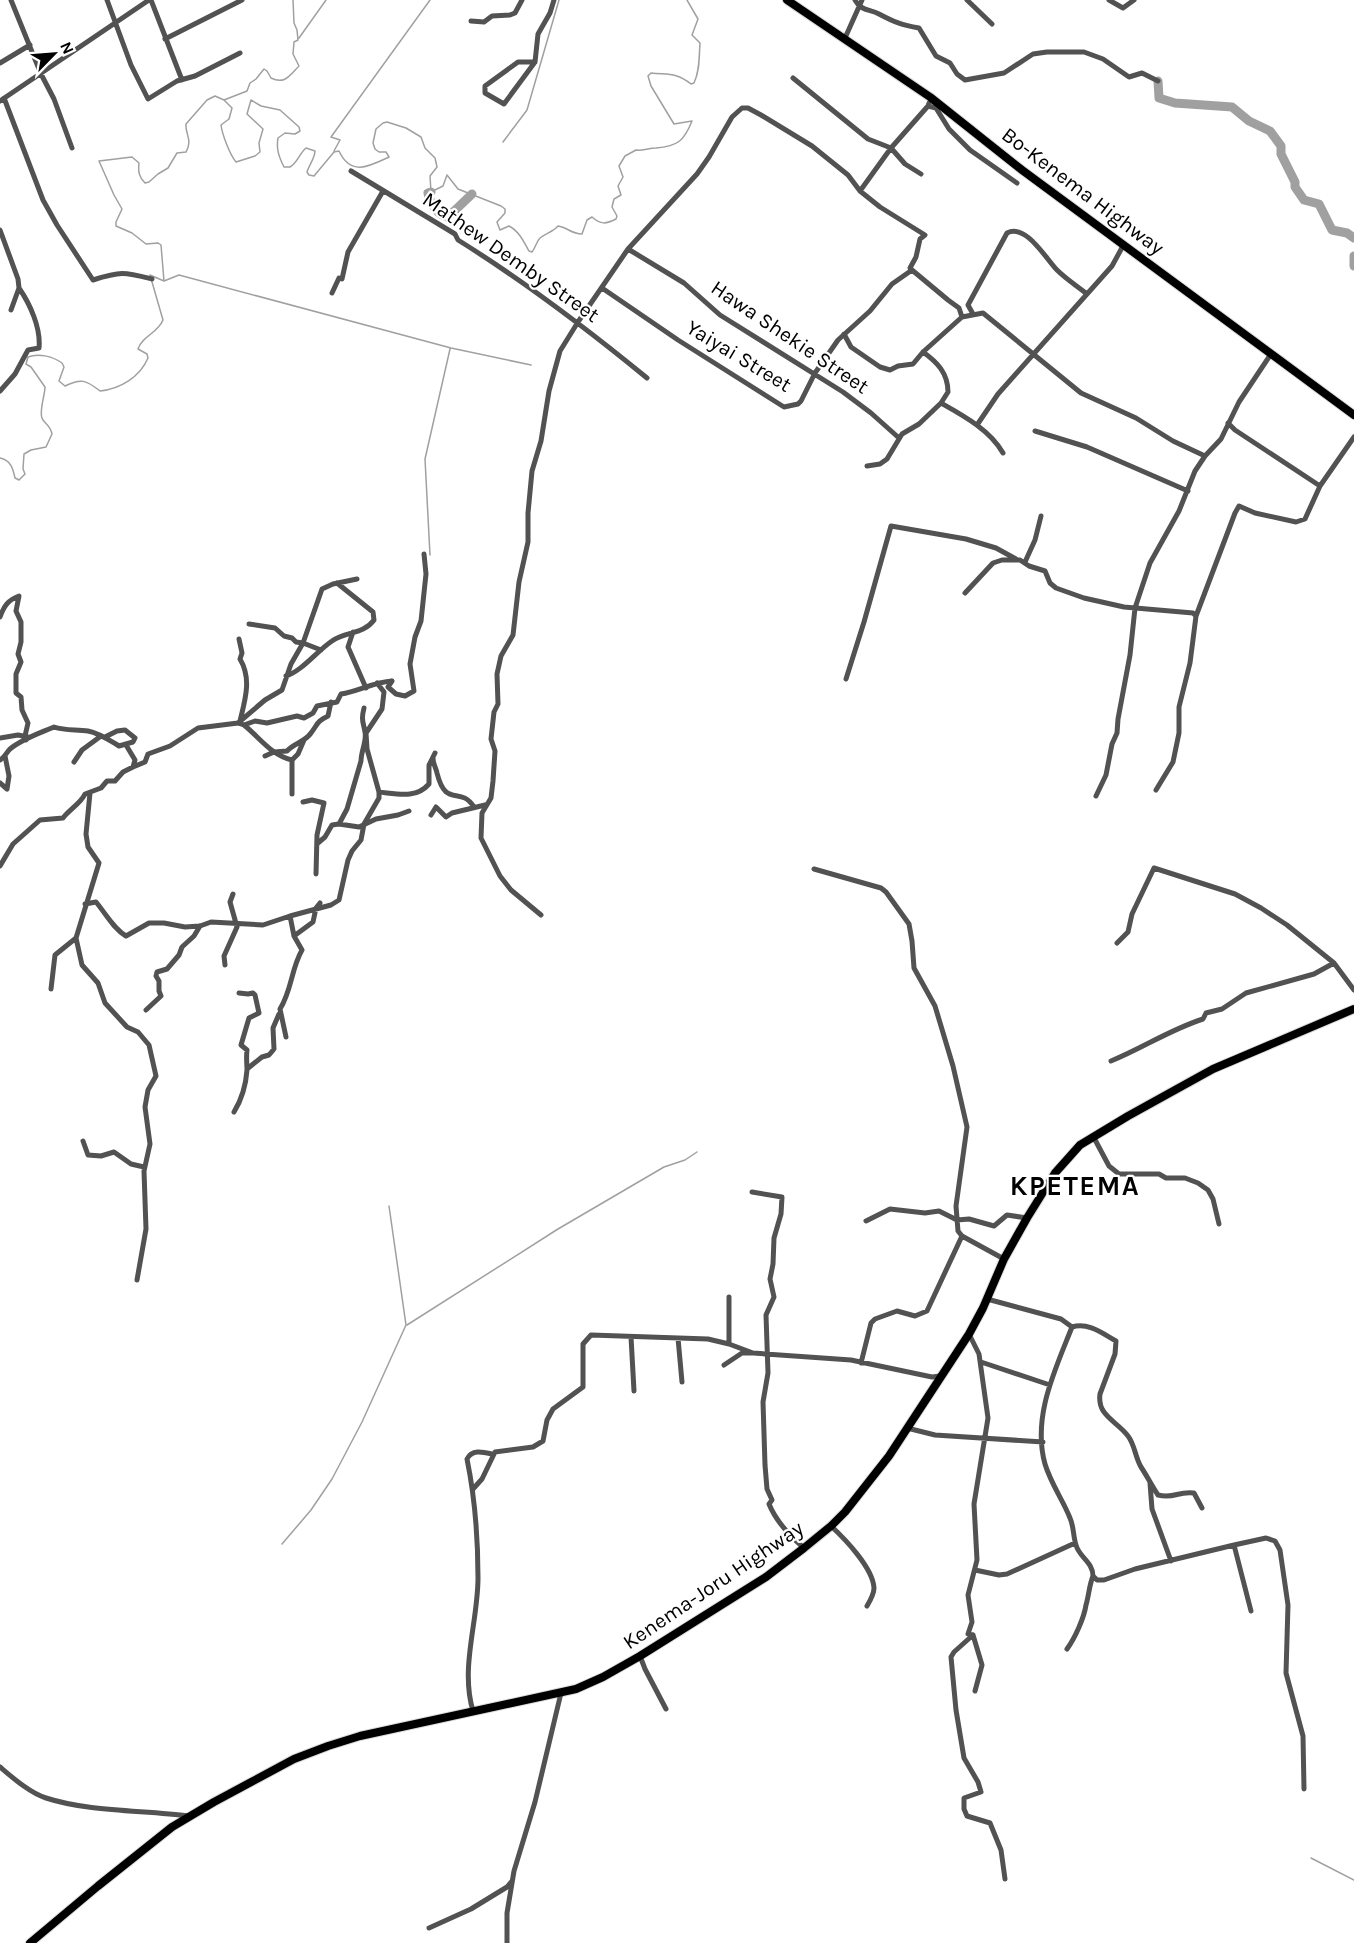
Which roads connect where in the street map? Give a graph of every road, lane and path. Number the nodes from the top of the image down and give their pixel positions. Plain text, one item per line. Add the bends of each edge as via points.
1 (11, 0) edge
2 (107, 0) edge
3 (150, 0) edge
4 (242, 0) edge
5 (522, 0) edge
6 (554, 0) edge
7 (787, 0) edge
8 (855, 0) edge
9 (967, 0) edge
10 (1109, 0) edge
11 (1134, 0) edge
12 (860, 3) edge
13 (471, 21) dead end
14 (114, 22) junction
15 (992, 24) dead end
16 (845, 38) junction
17 (165, 39) junction
18 (30, 45) junction
19 (240, 53) dead end
20 (535, 62) junction
21 (0, 63) edge
22 (41, 74) junction
23 (793, 78) dead end
24 (182, 80) junction
25 (1158, 81) dead end
26 (2, 99) edge
27 (929, 102) junction
28 (72, 148) dead end
29 (891, 148) junction
30 (351, 171) dead end
31 (921, 174) dead end
32 (1017, 183) dead end
33 (383, 191) junction
34 (860, 191) junction
35 (0, 230) edge
36 (1124, 244) junction
37 (628, 249) junction
38 (912, 270) junction
39 (152, 279) dead end
40 (19, 288) junction
41 (602, 288) junction
42 (332, 293) dead end
43 (1087, 294) junction
44 (968, 305) junction
45 (960, 308) junction
46 (11, 310) dead end
47 (973, 314) junction
48 (962, 316) junction
49 (578, 322) junction
50 (844, 334) junction
51 (923, 352) junction
52 (1034, 354) junction
53 (1271, 354) junction
54 (815, 373) junction
55 (647, 378) dead end
56 (0, 391) edge
57 (941, 403) junction
58 (1354, 415) edge
59 (1228, 423) junction
60 (977, 425) junction
61 (1035, 431) dead end
62 (1354, 437) edge
63 (899, 438) junction
64 (1003, 453) dead end
65 (1205, 456) junction
66 (867, 466) dead end
67 (1320, 486) junction
68 (1188, 491) junction
69 (1041, 516) dead end
70 (424, 554) dead end
71 (1017, 560) junction
72 (1025, 562) junction
73 (965, 593) dead end
74 (1135, 608) junction
75 (0, 616) edge
76 (1196, 616) junction
77 (249, 624) dead end
78 (353, 633) junction
79 (239, 639) dead end
80 (303, 643) junction
81 (321, 650) junction
82 (286, 676) junction
83 (846, 679) dead end
84 (377, 683) junction
85 (390, 685) junction
86 (366, 688) junction
87 (331, 702) junction
88 (364, 708) dead end
89 (241, 723) junction
90 (366, 733) junction
91 (103, 737) junction
92 (0, 738) edge
93 (27, 738) junction
94 (304, 740) junction
95 (126, 745) junction
96 (274, 752) junction
97 (265, 756) dead end
98 (3, 758) edge
99 (292, 760) junction
100 (74, 762) dead end
101 (133, 767) junction
102 (0, 783) edge
103 (1156, 790) dead end
104 (380, 792) junction
105 (90, 793) junction
106 (292, 794) dead end
107 (1096, 796) dead end
108 (303, 802) dead end
109 (485, 805) junction
110 (474, 807) junction
111 (409, 811) dead end
112 (430, 815) dead end
113 (339, 824) junction
114 (364, 824) junction
115 (318, 843) junction
116 (0, 866) edge
117 (814, 869) dead end
118 (316, 874) dead end
119 (233, 894) dead end
120 (86, 904) junction
121 (318, 905) junction
122 (541, 915) dead end
123 (290, 916) junction
124 (237, 922) junction
125 (200, 926) junction
126 (294, 936) junction
127 (76, 938) junction
128 (1117, 943) dead end
129 (1334, 963) junction
130 (225, 965) dead end
131 (51, 989) dead end
132 (1354, 990) edge
133 (239, 993) dead end
134 (1354, 1009) edge
135 (146, 1010) dead end
136 (279, 1014) junction
137 (286, 1037) dead end
138 (1111, 1061) dead end
139 (247, 1069) junction
140 (234, 1112) dead end
141 (1093, 1136) junction
142 (83, 1140) dead end
143 (144, 1167) junction
144 (752, 1192) dead end
145 (1027, 1218) junction
146 (957, 1220) junction
147 (866, 1221) dead end
148 (1219, 1224) dead end
149 (962, 1236) junction
150 (1004, 1259) junction
151 (137, 1280) dead end
152 (729, 1297) dead end
153 (987, 1299) junction
154 (1072, 1327) junction
155 (969, 1334) junction
156 (631, 1337) junction
157 (678, 1338) junction
158 (729, 1344) junction
159 (753, 1353) junction
160 (767, 1355) junction
161 (981, 1362) junction
162 (861, 1363) junction
163 (723, 1365) dead end
164 (940, 1376) junction
165 (682, 1382) dead end
166 (1050, 1385) junction
167 (634, 1391) dead end
168 (906, 1428) junction
169 (986, 1437) junction
170 (1042, 1442) junction
171 (492, 1454) junction
172 (1149, 1482) junction
173 (473, 1489) junction
174 (1202, 1508) dead end
175 (831, 1526) junction
176 (1075, 1543) junction
177 (1234, 1545) junction
178 (804, 1548) junction
179 (1171, 1561) junction
180 (975, 1570) junction
181 (1093, 1576) junction
182 (867, 1606) dead end
183 (1251, 1611) dead end
184 (973, 1635) junction
185 (1067, 1649) dead end
186 (640, 1656) junction
187 (975, 1691) dead end
188 (561, 1693) junction
189 (666, 1709) dead end
190 (473, 1711) junction
191 (0, 1767) edge
192 (1304, 1789) dead end
193 (189, 1816) junction
194 (1005, 1879) dead end
195 (513, 1880) junction
196 (429, 1928) dead end
197 (30, 1943) edge
198 (507, 1943) edge

1 - 18 street
2 - 14 street
3 - 14 street
3 - 17 street
4 - 17 street
5 - 13 street via 510,15
6 - 20 street via 538,34
7 - 16 highway, Bo-Kenema Highway
8 - 12 street
9 - 15 street
10 - 11 street via 1123,8
12 - 16 street
12 - 25 street via 897,24 919,28 936,56 950,63 966,80 1004,73 1033,54 1084,52 1103,59 1129,77 1142,74
14 - 22 street
14 - 24 street via 148,99
16 - 27 highway, Bo-Kenema Highway
17 - 24 street
18 - 21 street
18 - 22 street
19 - 24 street
20 - 20 street via 518,62 485,86 485,93 504,104
22 - 26 street
22 - 28 street
23 - 29 street via 868,139
26 - 39 street via 44,200 93,280 128,272
27 - 29 street
27 - 32 street via 970,150
27 - 36 highway, Bo-Kenema Highway
29 - 31 street
29 - 34 street
30 - 33 street, Mathew Demby Street
33 - 42 street via 348,252 342,279 339,278
33 - 49 street, Mathew Demby Street via 455,234 458,240
34 - 37 street via 848,175 812,146 754,111 742,108 732,117 698,174
34 - 38 street via 925,236 920,239
35 - 40 street via 16,269
36 - 43 street via 1112,266
36 - 53 highway, Bo-Kenema Highway
37 - 41 street
37 - 54 street, Hawa Shekie Street via 684,283 720,315
38 - 45 street
38 - 50 street, Yaiyai Street via 892,284
40 - 46 street
40 - 56 street via 32,313 39,348 28,350
41 - 49 street
41 - 54 street, Yaiyai Street via 784,407 801,401
43 - 44 street via 1060,273 1028,237 1016,231 1007,233
43 - 52 street
44 - 45 street
44 - 47 street
45 - 48 street
47 - 48 street
47 - 52 street via 983,314
48 - 51 street
49 - 55 street, Mathew Demby Street
49 - 109 street via 557,360 532,471 528,542 513,635 501,656 497,674 498,705 491,739 495,747 493,781 491,798
50 - 51 street via 851,347 890,370 913,364
50 - 54 street, Yaiyai Street
51 - 57 street via 935,361 946,378 948,392
52 - 60 street via 998,394
52 - 65 street via 1081,393
53 - 58 highway, Bo-Kenema Highway
53 - 59 street
54 - 63 street, Hawa Shekie Street via 866,408
57 - 60 street
57 - 63 street
59 - 65 street via 1221,439
59 - 67 street
60 - 64 street
61 - 68 street via 1087,447
62 - 67 street
63 - 66 street via 887,459
65 - 68 street
67 - 76 street via 1309,513 1300,522 1239,506
68 - 74 street via 1150,563
69 - 72 street
70 - 85 street via 421,621 410,664 414,691 405,696 396,694
71 - 72 street
71 - 73 street via 993,563
71 - 83 street via 996,548 966,539 891,526
72 - 74 street via 1045,571 1050,583 1065,592
74 - 76 street
74 - 107 street via 1118,732
75 - 93 street via 4,606 20,594 16,611 21,622 21,662 16,674 16,693 21,697 28,723
76 - 103 street via 1173,762
77 - 80 street via 275,628
78 - 80 street via 364,630 375,615 336,583 322,590
78 - 81 street via 342,635
78 - 86 street via 348,647
79 - 89 street via 247,689
80 - 81 street
80 - 82 street
81 - 82 street
82 - 89 street via 282,690
84 - 85 street
84 - 85 street
84 - 86 street
85 - 90 street
86 - 87 street via 341,694 337,702
87 - 89 street via 317,706 304,718
87 - 94 street via 328,716 317,722
88 - 90 street via 361,721
89 - 96 street
89 - 101 street via 198,728 170,746 147,754 145,762
90 - 104 street
90 - 113 street via 347,809
91 - 93 street via 54,727
91 - 95 street via 118,746
91 - 95 street via 125,730 135,738
91 - 100 street via 81,750
92 - 93 street
93 - 98 street
94 - 96 street via 287,751
94 - 99 street
95 - 101 street via 135,760
96 - 97 street
96 - 99 street
98 - 102 street via 9,776 6,789
99 - 106 street
101 - 105 street
104 - 110 street via 411,796 424,789 429,784 429,765 434,755 441,788 447,794 467,799
104 - 114 street
105 - 116 street via 63,818 40,820 14,844
105 - 120 street via 87,840 99,863
108 - 115 street via 324,803
109 - 110 street
109 - 122 street via 481,838 485,849 511,890
110 - 112 street via 446,817 436,807
111 - 114 street
113 - 114 street
113 - 115 street via 332,825
114 - 121 street via 361,840 348,860 339,900 331,905
115 - 118 street
117 - 146 street via 881,888 909,924 914,968 940,1018 967,1127
119 - 124 street via 230,902
120 - 125 street via 96,902 126,936 149,923
120 - 127 street
121 - 123 street
121 - 126 street via 313,922
123 - 124 street via 263,925
123 - 126 street
124 - 125 street via 211,921
124 - 130 street via 224,956
125 - 135 street via 167,969 157,972 161,996
126 - 136 street via 302,950
127 - 131 street via 55,955
127 - 143 street via 82,965 98,983 105,1003 149,1045 156,1076 145,1107 150,1144
128 - 129 street via 1128,932 1132,914 1154,868 1235,894 1287,925
129 - 132 street
129 - 138 street via 1314,974 1246,993 1222,1010 1171,1030
133 - 139 street via 255,995 259,1013 249,1018 242,1039 241,1045 247,1050
134 - 141 highway, Kenema-Joru Highway via 1213,1069
136 - 137 street
136 - 139 street via 273,1028 274,1049
139 - 140 street via 245,1086
141 - 145 highway, Kenema-Joru Highway via 1055,1173
141 - 148 street via 1109,1166 1119,1174 1159,1174 1198,1183 1213,1199
142 - 143 street via 88,1155 114,1152 131,1164
143 - 151 street via 146,1229
144 - 160 street via 782,1197 770,1279 774,1297 766,1315
145 - 146 street via 1006,1215 994,1226
145 - 150 highway, Kenema-Joru Highway
146 - 147 street via 939,1211 890,1209
146 - 149 street
149 - 150 street
149 - 162 street via 927,1311 915,1316 897,1311 875,1319
150 - 153 highway, Kenema-Joru Highway
152 - 158 street
153 - 154 street via 1061,1319
153 - 155 highway, Kenema-Joru Highway
154 - 166 street
154 - 172 street via 1081,1324 1116,1341 1100,1406 1127,1434
155 - 161 street
155 - 164 highway, Kenema-Joru Highway
156 - 157 street
156 - 167 street
156 - 171 street via 586,1338 582,1347 584,1387 553,1409 543,1441 533,1447
157 - 158 street
157 - 165 street
158 - 159 street
159 - 160 street
159 - 163 street via 742,1353
160 - 162 street
160 - 178 street via 763,1402 766,1480 772,1500 769,1504 792,1538
161 - 166 street
161 - 169 street
162 - 164 street
164 - 168 highway, Kenema-Joru Highway
166 - 170 street via 1043,1406
168 - 169 street via 935,1435
168 - 175 highway, Kenema-Joru Highway via 868,1483
169 - 170 street
169 - 180 street via 974,1504
170 - 176 street via 1046,1468 1071,1520
171 - 173 street via 482,1479
171 - 173 street via 477,1452 468,1457
172 - 174 street via 1158,1496 1194,1493
172 - 179 street via 1152,1509
173 - 190 street via 478,1578 468,1696
175 - 178 highway, Kenema-Joru Highway
175 - 182 street via 851,1544 873,1584
176 - 180 street via 1008,1574
176 - 181 street
177 - 179 street
177 - 183 street
177 - 192 street via 1271,1539 1280,1550 1288,1605 1286,1672 1303,1736
178 - 186 highway, Kenema-Joru Highway
179 - 181 street via 1104,1580
180 - 184 street via 968,1595 972,1617 968,1634
181 - 185 street via 1074,1639
184 - 187 street via 982,1665
184 - 194 street via 951,1657 964,1758 981,1792 964,1798 964,1809 967,1816 990,1823 1001,1850
186 - 188 highway, Kenema-Joru Highway via 603,1677
186 - 189 street
188 - 190 highway, Kenema-Joru Highway
188 - 195 street
190 - 193 highway, Kenema-Joru Highway via 328,1746 279,1766
191 - 193 street via 45,1798
193 - 197 highway, Kenema-Joru Highway
195 - 196 street via 471,1909
195 - 198 street

